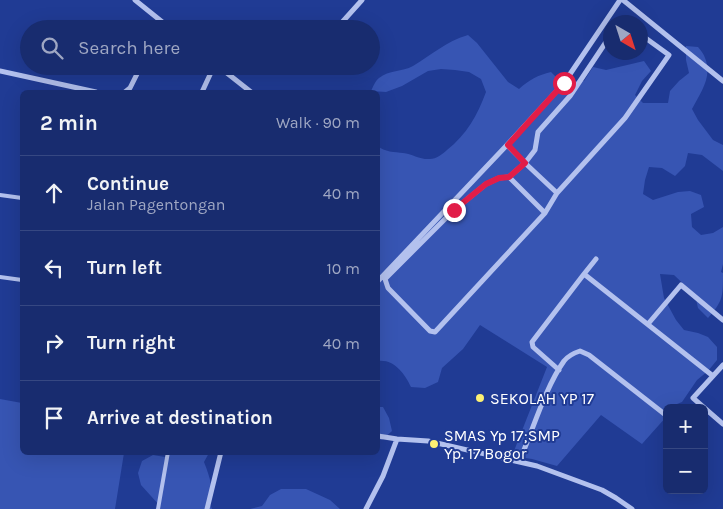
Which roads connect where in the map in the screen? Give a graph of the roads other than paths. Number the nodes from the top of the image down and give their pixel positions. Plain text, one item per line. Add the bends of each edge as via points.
1 (135, 0) edge
2 (362, 0) edge
3 (622, 0) edge
4 (160, 20) edge
5 (344, 20) edge
6 (648, 40) edge
7 (603, 46) edge
8 (0, 71) edge
9 (136, 75) edge
10 (210, 75) edge
11 (229, 75) edge
12 (723, 81) edge
13 (87, 90) edge
14 (128, 90) edge
15 (203, 90) edge
16 (248, 90) edge
17 (508, 145) junction
18 (525, 163) junction
19 (509, 177) junction
20 (557, 193) junction
21 (0, 195) edge
22 (20, 198) edge
23 (545, 213) junction
24 (596, 259) dead end
25 (584, 274) junction
26 (0, 277) edge
27 (380, 279) edge
28 (20, 280) edge
29 (723, 320) edge
30 (648, 324) junction
31 (723, 365) edge
32 (559, 370) junction
33 (713, 376) junction
34 (663, 413) edge
35 (723, 424) edge
36 (380, 436) edge
37 (397, 439) junction
38 (524, 450) dead end
39 (167, 455) edge
40 (220, 455) edge
41 (158, 509) edge
42 (206, 509) edge
43 (366, 509) edge
44 (632, 509) edge

1 - 4 street
2 - 5 street
3 - 12 street
3 - 17 street via 564,83
6 - 20 street via 669,54 625,118
7 - 18 street via 570,96 538,132 535,150
8 - 13 street
9 - 14 street
10 - 15 street
11 - 16 street
17 - 18 street
17 - 27 street
18 - 19 street
18 - 20 street
19 - 23 street
19 - 23 street via 486,184 454,210 385,280 388,288 430,331 435,332
20 - 23 street
21 - 22 lane
24 - 25 street
25 - 30 street
25 - 32 street via 532,342 533,347
26 - 28 lane
29 - 30 street via 681,285
30 - 33 street
31 - 33 street
32 - 34 street via 573,354 580,351 590,355
32 - 38 street
33 - 35 street via 693,398
36 - 37 street
37 - 43 street
37 - 44 street via 428,441 537,466 602,490
39 - 41 lane
40 - 42 street

